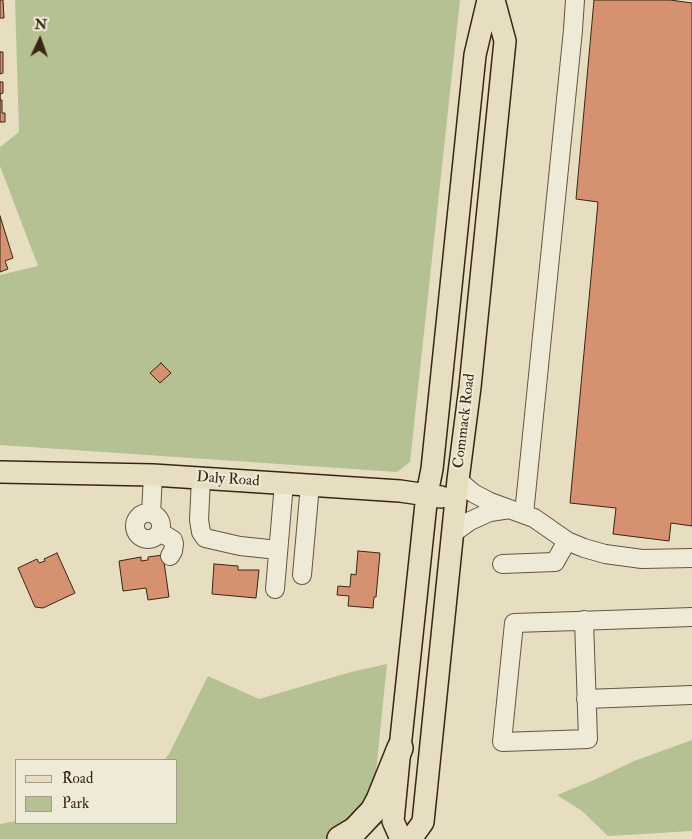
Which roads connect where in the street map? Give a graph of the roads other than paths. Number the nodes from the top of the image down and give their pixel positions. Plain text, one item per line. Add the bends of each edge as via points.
1 (488, 0) edge
2 (494, 0) edge
3 (575, 0) edge
4 (0, 472) edge
5 (153, 475) junction
6 (200, 478) junction
7 (284, 483) junction
8 (310, 485) junction
9 (457, 490) junction
10 (427, 494) junction
11 (518, 511) junction
12 (452, 534) junction
13 (567, 541) junction
14 (278, 550) junction
15 (170, 556) dead end
16 (692, 558) edge
17 (502, 564) dead end
18 (302, 575) dead end
19 (275, 589) dead end
20 (692, 617) edge
21 (584, 620) junction
22 (692, 695) edge
23 (586, 699) junction
24 (400, 748) junction
25 (340, 839) edge
26 (401, 839) edge
27 (411, 839) edge

1 - 10 main road, Commack Road via 475,56
2 - 9 main road, Commack Road via 504,41
3 - 11 lane
4 - 5 main road, Daly Road
5 - 6 main road, Daly Road
5 - 15 lane via 151,513 161,521 160,532 173,540 174,550
6 - 7 main road, Daly Road
6 - 14 lane via 199,520 205,538
7 - 8 main road, Daly Road
7 - 14 lane
8 - 10 main road, Daly Road
8 - 18 lane
9 - 10 main road, Daly Road
9 - 11 lane
9 - 12 main road, Commack Road
10 - 24 main road, Commack Road
11 - 12 lane via 490,512
11 - 13 lane
12 - 27 main road, Commack Road via 423,822
13 - 16 lane via 605,554 642,559
13 - 17 lane via 555,562
14 - 19 lane
20 - 21 lane
21 - 23 lane
21 - 23 lane via 514,623 502,742 588,739
22 - 23 lane
24 - 25 highway via 373,811 355,830
24 - 26 main road, Commack Road via 392,821

